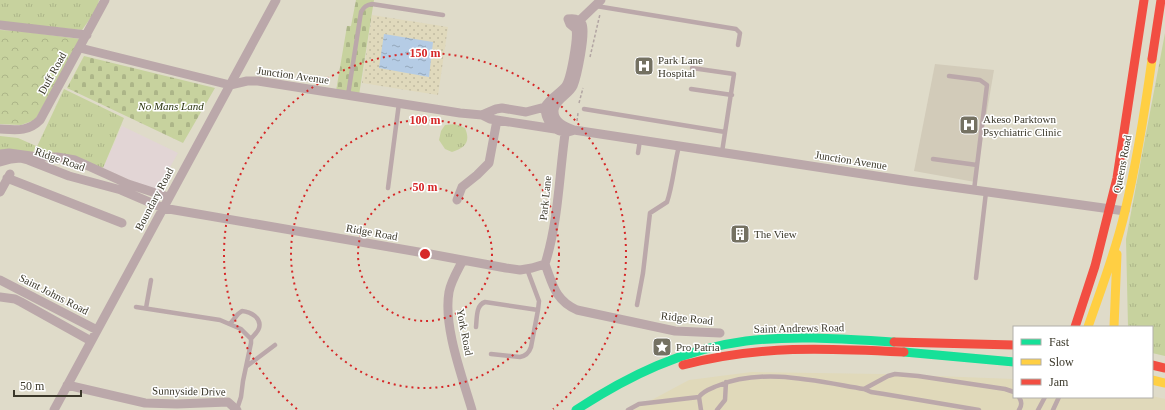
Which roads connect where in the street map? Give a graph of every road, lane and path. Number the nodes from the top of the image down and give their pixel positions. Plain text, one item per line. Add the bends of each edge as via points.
1 (105, 0) edge
2 (276, 0) edge
3 (1144, 0) edge
4 (1161, 0) edge
5 (598, 3) edge
6 (442, 15) dead end
7 (579, 21) junction
8 (0, 25) edge
9 (86, 35) junction
10 (738, 45) dead end
11 (80, 48) junction
12 (692, 68) dead end
13 (949, 76) dead end
14 (230, 85) junction
15 (691, 89) dead end
16 (348, 95) junction
17 (732, 95) junction
18 (399, 103) junction
19 (550, 108) junction
20 (584, 109) dead end
21 (482, 115) junction
22 (496, 120) junction
23 (0, 129) edge
24 (555, 129) junction
25 (568, 130) junction
26 (725, 132) junction
27 (640, 140) junction
28 (679, 146) junction
29 (722, 152) junction
30 (638, 153) dead end
31 (0, 154) edge
32 (933, 159) dead end
33 (0, 162) edge
34 (977, 165) junction
35 (388, 188) dead end
36 (974, 190) junction
37 (0, 192) edge
38 (986, 192) junction
39 (168, 197) junction
40 (457, 200) dead end
41 (162, 208) junction
42 (1110, 210) junction
43 (1125, 211) junction
44 (122, 223) dead end
45 (1118, 236) junction
46 (462, 260) junction
47 (545, 264) junction
48 (527, 269) junction
49 (976, 278) dead end
50 (0, 280) edge
51 (150, 280) dead end
52 (0, 297) edge
53 (637, 305) dead end
54 (136, 306) dead end
55 (146, 308) junction
56 (538, 310) junction
57 (1080, 314) junction
58 (230, 324) junction
59 (1067, 326) edge
60 (1075, 326) edge
61 (1088, 326) edge
62 (1114, 326) edge
63 (476, 327) dead end
64 (97, 330) junction
65 (720, 333) dead end
66 (251, 339) junction
67 (91, 341) junction
68 (274, 345) dead end
69 (1013, 345) edge
70 (491, 354) dead end
71 (1013, 362) edge
72 (1153, 365) edge
73 (247, 366) junction
74 (1165, 368) edge
75 (1153, 380) edge
76 (726, 382) junction
77 (1165, 383) edge
78 (67, 385) junction
79 (864, 389) junction
80 (1013, 392) edge
81 (699, 397) junction
82 (1020, 398) edge
83 (1044, 398) edge
84 (1059, 398) edge
85 (54, 410) edge
86 (237, 410) edge
87 (472, 410) edge
88 (576, 410) edge
89 (592, 410) edge
90 (628, 410) edge
91 (702, 410) edge
92 (717, 410) edge
93 (979, 410) edge
94 (1019, 410) edge
95 (1038, 410) edge
96 (1053, 410) edge

1 - 9 street, Duff Road
2 - 14 street, Boundary Road
3 - 42 main road, Queens Road
4 - 43 main road, Queens Road
5 - 7 street
5 - 10 lane via 736,29 740,33
6 - 16 lane via 372,4 363,8
7 - 19 street via 583,30 575,80 570,91
7 - 19 street via 568,19 576,29 576,37 567,84 550,100
8 - 9 street
9 - 11 street, Duff Road
11 - 14 street, Junction Avenue
11 - 23 street, Duff Road via 40,120 34,126 20,130
12 - 17 lane via 734,72
13 - 34 lane via 980,80 987,85
14 - 16 street, Junction Avenue via 258,81
14 - 39 street, Boundary Road
15 - 17 lane
16 - 18 street, Junction Avenue
17 - 26 lane
18 - 21 street, Junction Avenue
18 - 35 lane
19 - 21 street, Junction Avenue via 526,112 502,108
19 - 24 street via 547,118
19 - 25 street via 558,122
20 - 26 lane
21 - 22 street, Junction Avenue
22 - 24 street, Junction Avenue
22 - 40 street via 489,163 462,187
24 - 25 street
25 - 27 street, Junction Avenue
25 - 47 street, Park Lane via 562,149 552,242
26 - 29 lane
27 - 28 street, Junction Avenue
27 - 30 lane
28 - 29 street, Junction Avenue
28 - 53 lane via 667,202 650,213
29 - 36 street, Junction Avenue
31 - 39 street via 75,160 135,187
32 - 34 lane
33 - 41 street, Ridge Road via 20,158 28,160 69,176 121,190
34 - 36 lane
36 - 38 street, Junction Avenue
37 - 44 street via 9,176
38 - 42 street, Junction Avenue
38 - 49 lane
39 - 41 street, Boundary Road
41 - 46 street, Ridge Road
41 - 64 street, Boundary Road
42 - 43 street, Junction Avenue
42 - 57 main road, Queens Road
43 - 45 main road, Queens Road
45 - 61 main road, Queens Road
45 - 62 main road
46 - 48 street, Ridge Road
46 - 87 street, York Road via 450,290 448,320
47 - 48 street, Ridge Road
47 - 65 street, Ridge Road via 556,293 568,306 577,310 675,331
48 - 56 lane via 539,301
50 - 64 street, Saint Johns Road
51 - 55 lane
52 - 67 street, Saint Johns Road via 15,299
54 - 55 lane
55 - 58 lane via 220,320
56 - 63 lane via 485,302 479,306
56 - 70 lane via 528,353 520,357
57 - 59 main road
57 - 60 main road, Queens Road
58 - 66 lane via 241,329
58 - 66 lane via 242,311 252,314 258,320 259,329
64 - 67 street, Boundary Road
66 - 73 lane
67 - 78 street, Boundary Road
68 - 73 lane
69 - 88 main road, Saint Andrews Road via 800,338 715,346 676,357 622,381
71 - 89 main road, Saint Andrews Road via 822,348 749,350 681,365 624,390
72 - 74 main road
73 - 86 lane
75 - 77 main road
76 - 79 lane via 764,376 800,378
76 - 81 lane
76 - 92 lane via 725,400
78 - 85 street, Boundary Road
78 - 86 street, Sunnyside Drive via 145,403 228,402
79 - 80 lane via 895,374
79 - 93 lane
81 - 90 lane via 639,404
81 - 91 lane
82 - 94 lane via 1022,402
83 - 95 lane
84 - 96 lane

